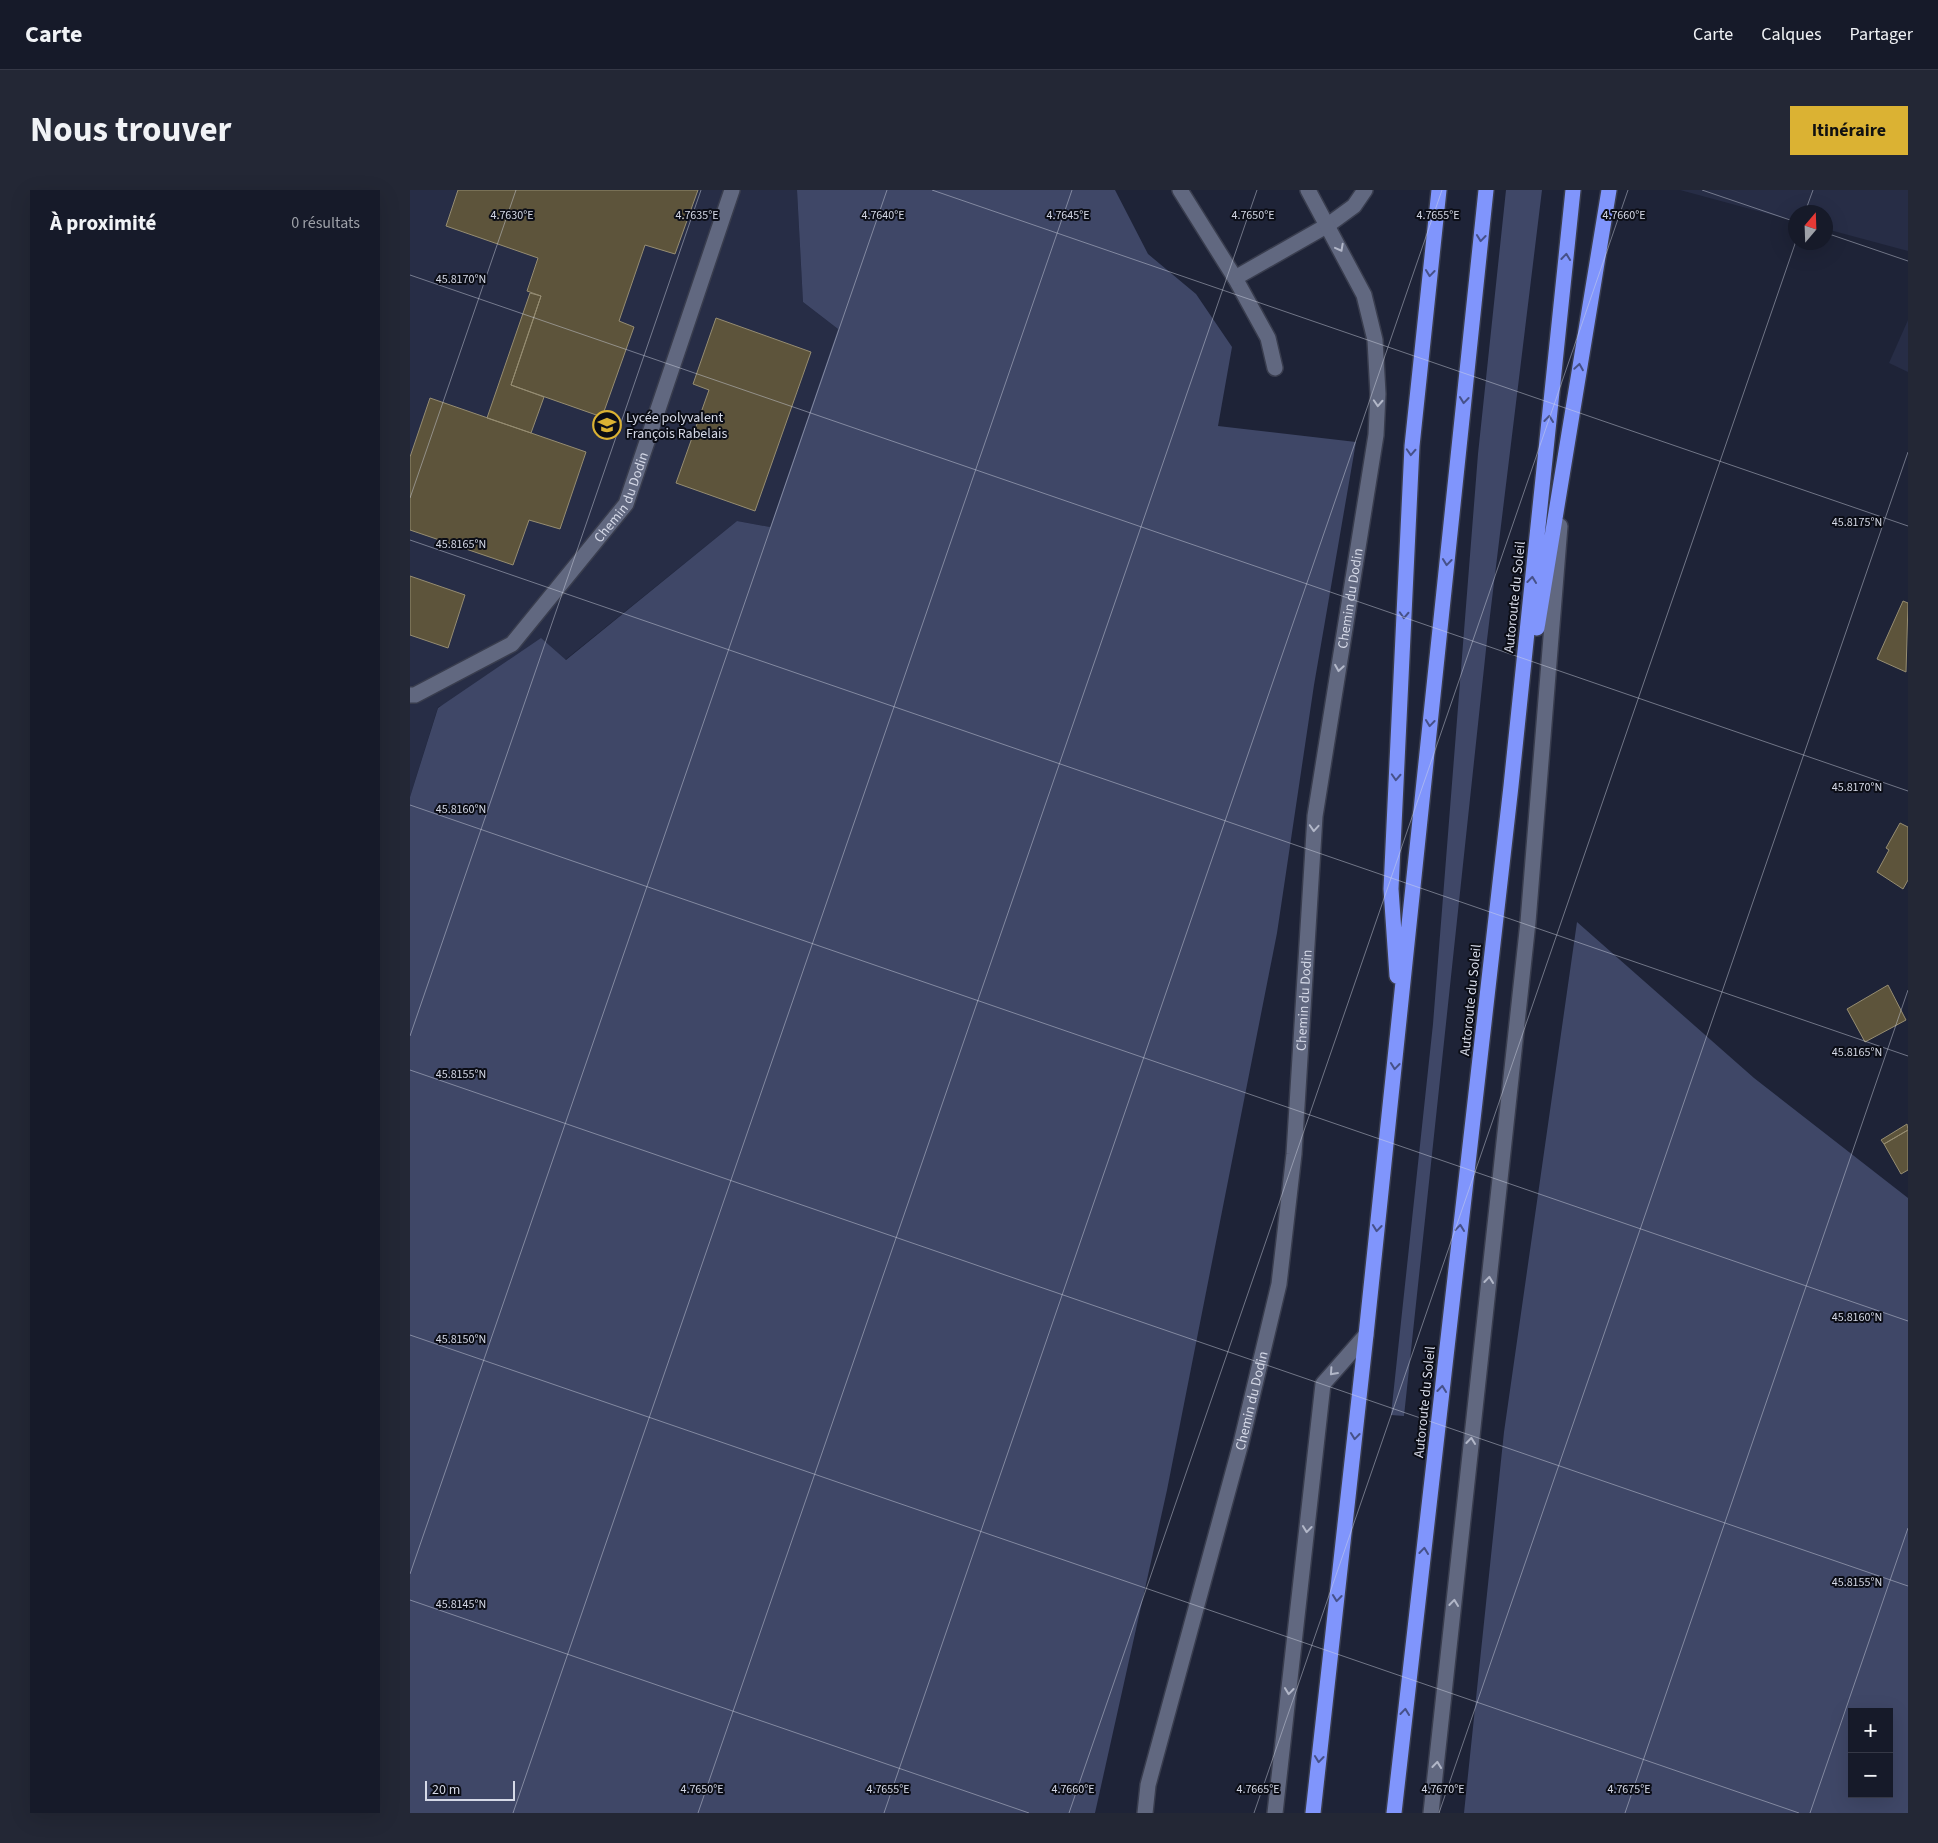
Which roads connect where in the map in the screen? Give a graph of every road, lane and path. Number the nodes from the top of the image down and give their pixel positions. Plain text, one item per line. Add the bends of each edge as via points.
1 (732, 190) edge
2 (1180, 190) edge
3 (1308, 190) edge
4 (1365, 190) edge
5 (1439, 190) edge
6 (1486, 190) edge
7 (1573, 190) edge
8 (1609, 190) edge
9 (1328, 225) junction
10 (1235, 278) junction
11 (1275, 368) dead end
12 (1566, 450) junction
13 (410, 695) edge
14 (1511, 786) junction
15 (1400, 1018) junction
16 (1366, 1335) junction
17 (1145, 1813) edge
18 (1275, 1813) edge
19 (1313, 1813) edge
20 (1394, 1813) edge
21 (1432, 1813) edge

1 - 13 street, Chemin du Dodin via 626,504 512,644
2 - 10 street
3 - 9 street, Chemin du Dodin
4 - 9 street via 1354,206
5 -> 15 highway via 1412,446 1391,889
6 -> 15 highway
14 -> 7 highway, Autoroute du Soleil
12 -> 8 highway
9 - 10 street
9 -> 17 street, Chemin du Dodin via 1364,295 1376,340 1378,394 1376,435 1315,816 1294,1154 1279,1284 1241,1443 1148,1785
10 - 11 street via 1268,338
12 - 14 highway
21 -> 12 street via 1528,922
20 -> 14 highway, Autoroute du Soleil
15 -> 16 highway
16 -> 18 street via 1323,1384
16 -> 19 highway

